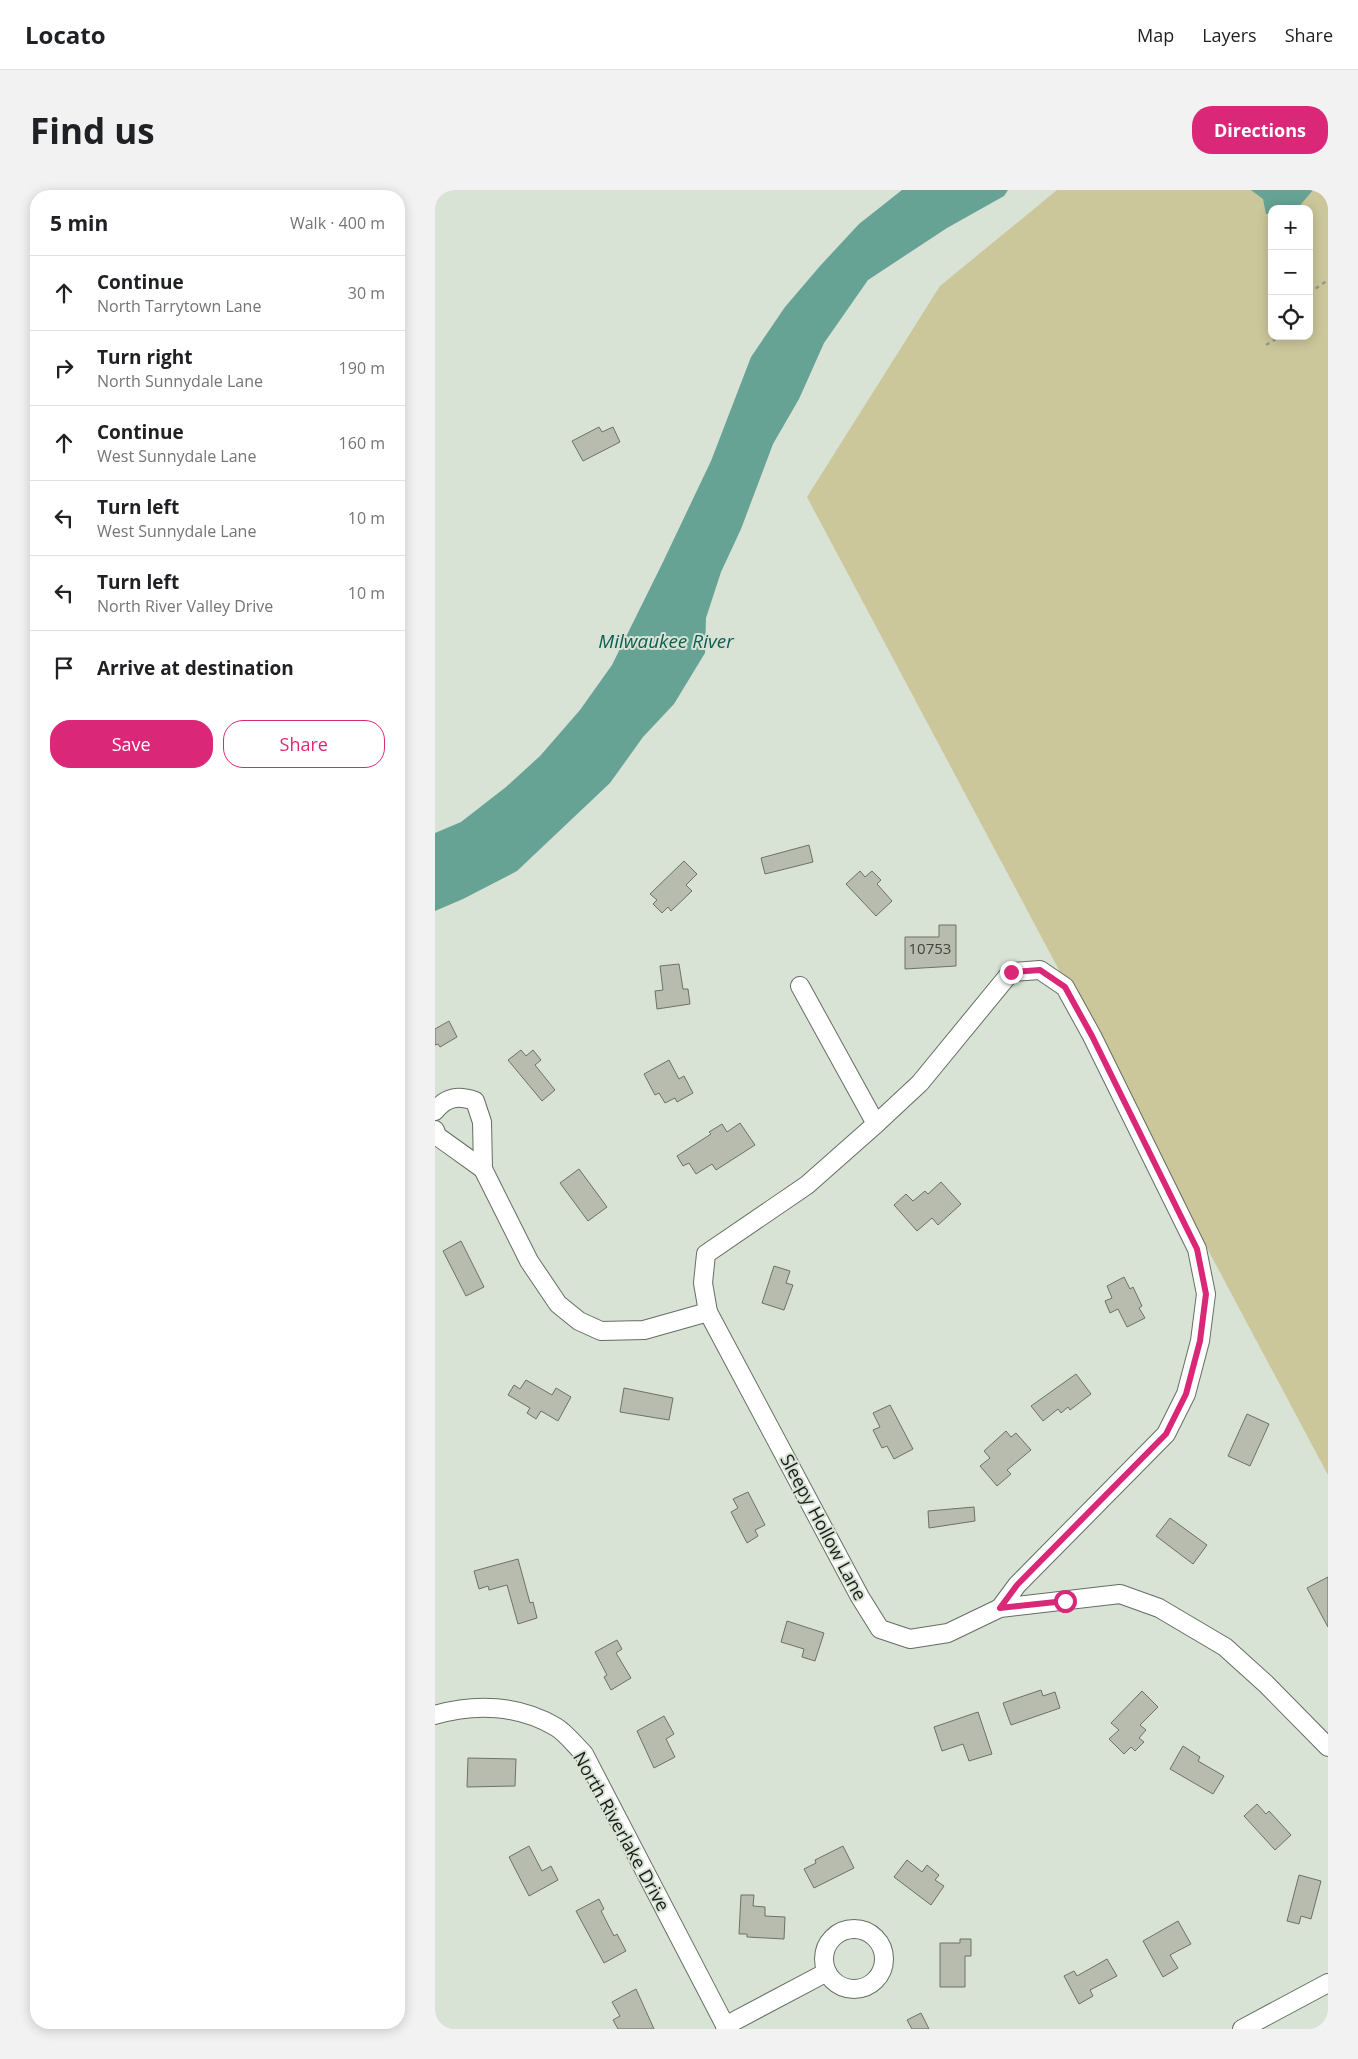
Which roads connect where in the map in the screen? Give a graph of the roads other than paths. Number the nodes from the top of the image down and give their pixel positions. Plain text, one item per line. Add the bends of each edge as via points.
1 (800, 986) dead end
2 (435, 1111) edge
3 (876, 1124) junction
4 (435, 1130) edge
5 (483, 1169) junction
6 (709, 1312) junction
7 (1000, 1608) junction
8 (435, 1715) edge
9 (1328, 1747) edge
10 (827, 1972) dead end
11 (1328, 1983) edge
12 (726, 2028) edge
13 (1242, 2029) edge

1 - 3 street
2 - 5 street via 442,1102 460,1096 475,1101 482,1122
3 - 6 street, Sleepy Hollow Lane via 807,1185 706,1254 703,1283
3 - 7 street, Sleepy Hollow Lane via 920,1083 1011,972 1040,970 1065,987 1197,1249 1206,1294 1200,1341 1186,1394 1166,1434 1017,1585
4 - 5 street via 437,1136
5 - 6 street via 541,1281 558,1304 579,1321 601,1331 644,1330
6 - 7 street, Sleepy Hollow Lane via 880,1629 911,1640 948,1633
7 - 9 street via 1120,1594 1159,1608 1225,1647
8 - 12 street, North Riverlake Drive via 459,1708 490,1707 522,1712 557,1727 584,1754
10 - 12 street
11 - 13 street

